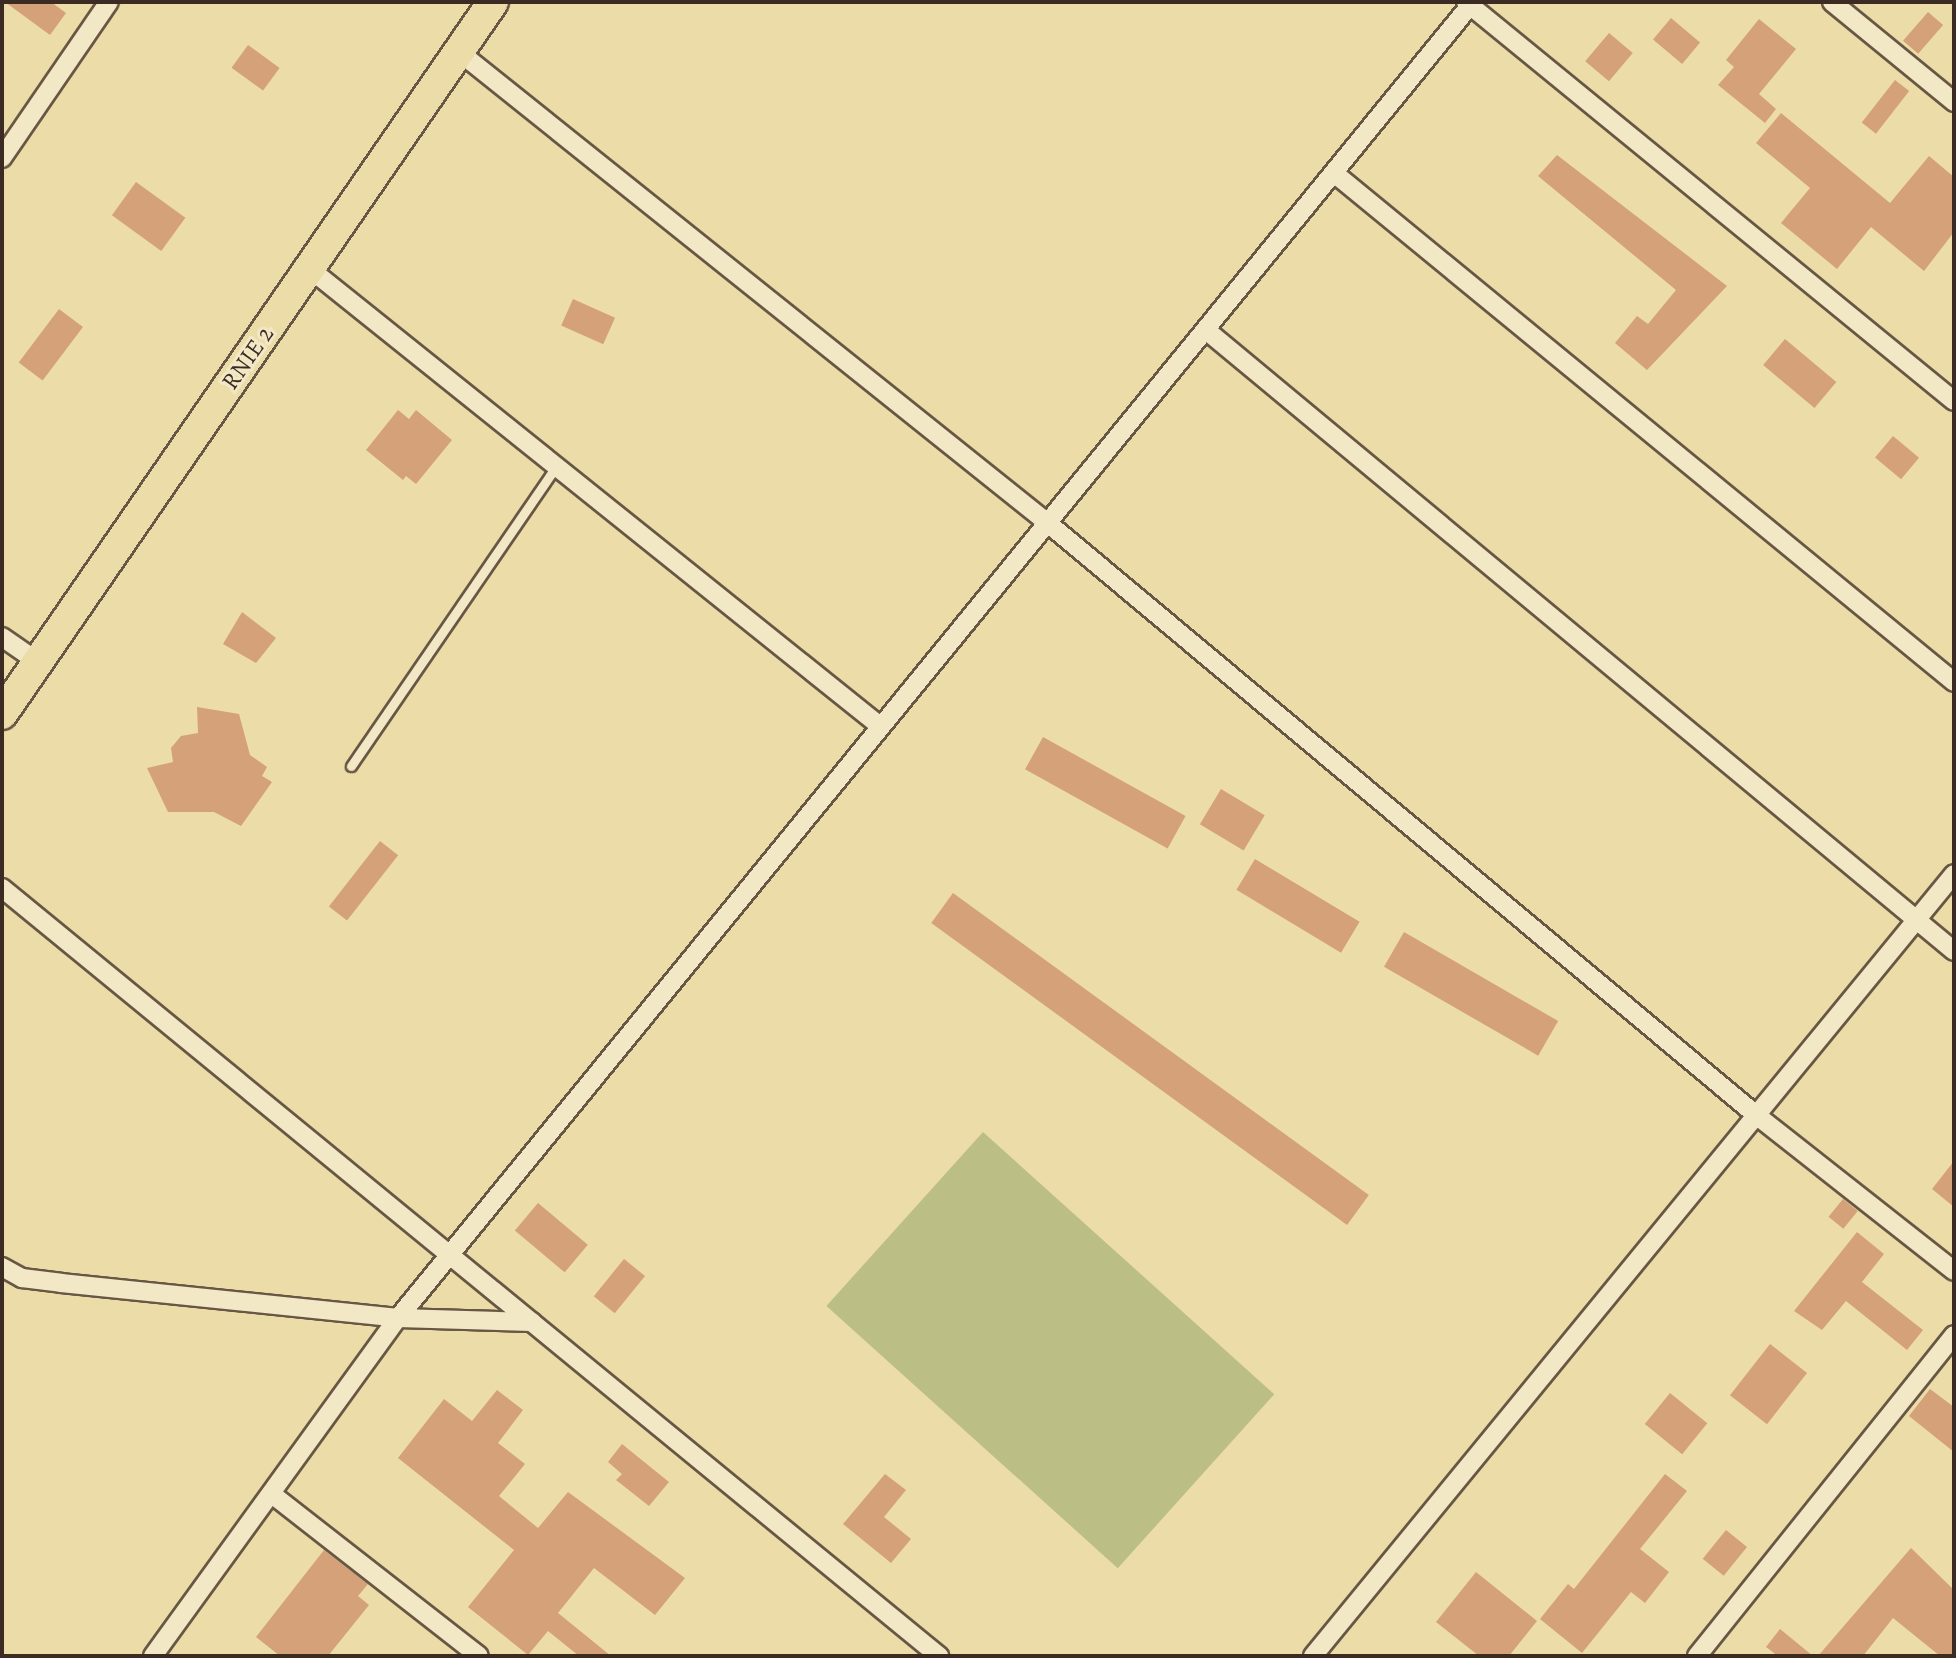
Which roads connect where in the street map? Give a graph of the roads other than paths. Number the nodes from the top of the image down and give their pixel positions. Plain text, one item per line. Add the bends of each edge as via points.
1 (109, 2) edge
2 (493, 2) edge
3 (1832, 2) edge
4 (1470, 3) edge
5 (458, 51) junction
6 (1954, 102) edge
7 (2, 158) edge
8 (1334, 173) junction
9 (310, 269) junction
10 (1206, 330) junction
11 (1954, 401) edge
12 (556, 467) junction
13 (1049, 524) junction
14 (2, 637) edge
15 (38, 662) junction
16 (1954, 682) edge
17 (2, 714) edge
18 (880, 726) junction
19 (351, 766) dead end
20 (1954, 874) edge
21 (2, 888) edge
22 (1916, 919) junction
23 (1954, 951) edge
24 (1756, 1115) junction
25 (449, 1255) junction
26 (2, 1267) edge
27 (1954, 1271) edge
28 (398, 1318) junction
29 (532, 1322) junction
30 (1954, 1335) edge
31 (273, 1495) junction
32 (153, 1656) edge
33 (479, 1656) edge
34 (939, 1656) edge
35 (1313, 1656) edge
36 (1697, 1656) edge

1 - 7 street
2 - 5 main road, RNIE 2 / RNIE 2
3 - 6 street
4 - 8 street
4 - 11 street
5 - 9 main road, RNIE 2 / RNIE 2
5 - 13 street
8 - 10 street
8 - 16 street
9 - 12 street
9 - 15 main road, RNIE 2 / RNIE 2
10 - 13 street
10 - 22 street
12 - 18 street
12 - 19 lane
13 - 18 street
13 - 24 street
14 - 15 street
15 - 17 main road, RNIE 2 / RNIE 2
18 - 25 street
20 - 22 street
21 - 25 street
22 - 23 street
22 - 24 street
24 - 27 street
24 - 35 street
25 - 28 street
25 - 29 street
26 - 28 street via 22,1278
28 - 29 street
28 - 31 street
29 - 34 street
30 - 36 street
31 - 32 street
31 - 33 street

